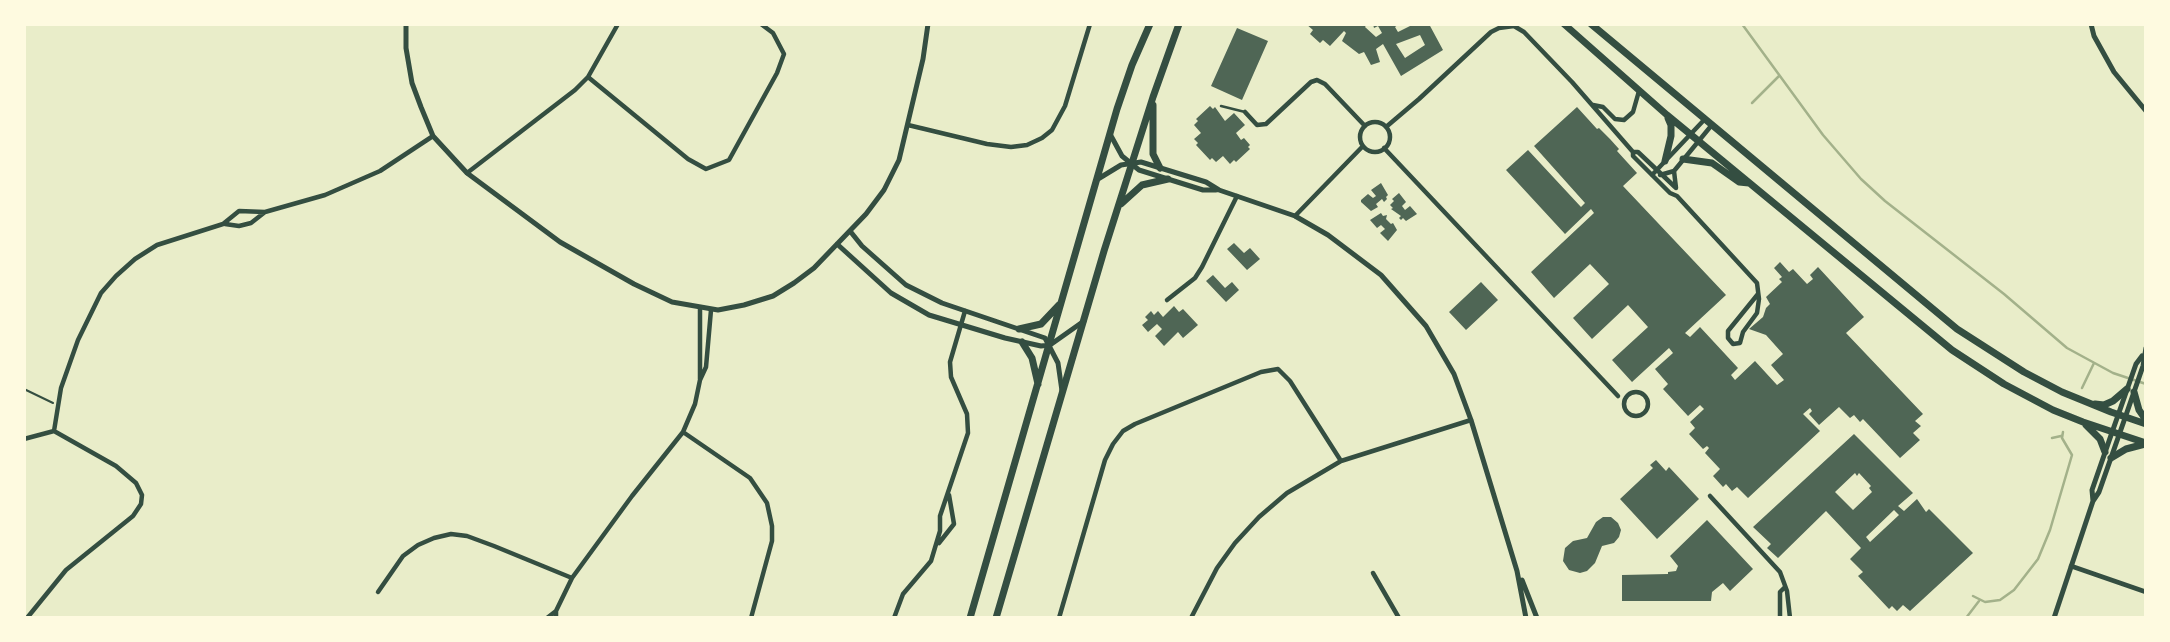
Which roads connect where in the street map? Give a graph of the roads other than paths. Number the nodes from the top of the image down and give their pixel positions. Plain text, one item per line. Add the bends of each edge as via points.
1 (406, 24) edge
2 (618, 24) edge
3 (761, 24) edge
4 (928, 24) edge
5 (1090, 24) edge
6 (1150, 24) edge
7 (1179, 24) edge
8 (1563, 24) edge
9 (1591, 24) edge
10 (2091, 24) edge
11 (588, 77) junction
12 (1639, 92) junction
13 (1153, 97) junction
14 (1592, 105) junction
15 (1221, 106) dead end
16 (2146, 111) edge
17 (1245, 112) joint
18 (1667, 115) junction
19 (1704, 120) junction
20 (908, 125) junction
21 (1365, 126) junction
22 (1711, 126) junction
23 (1385, 127) junction
24 (1110, 133) junction
25 (1690, 134) junction
26 (433, 136) junction
27 (1699, 141) junction
28 (1363, 146) junction
29 (1384, 148) junction
30 (1633, 152) junction
31 (1683, 159) junction
32 (1665, 161) junction
33 (1132, 164) junction
34 (1160, 168) junction
35 (1657, 170) junction
36 (1674, 170) junction
37 (467, 173) junction
38 (1652, 175) junction
39 (1662, 175) junction
40 (1168, 179) junction
41 (1095, 181) junction
42 (1750, 184) junction
43 (1675, 187) junction
44 (1219, 190) junction
45 (1237, 196) junction
46 (1677, 196) junction
47 (1120, 204) junction
48 (265, 212) junction
49 (1295, 216) junction
50 (223, 224) junction
51 (849, 231) junction
52 (837, 244) junction
53 (1758, 294) junction
54 (1167, 300) dead end
55 (1062, 302) junction
56 (700, 308) junction
57 (711, 310) junction
58 (965, 311) junction
59 (1084, 321) junction
60 (961, 324) junction
61 (1019, 329) junction
62 (1022, 342) junction
63 (1050, 345) junction
64 (2145, 352) edge
65 (700, 380) junction
66 (1038, 385) junction
67 (1062, 391) junction
68 (2130, 391) junction
69 (1629, 394) junction
70 (1618, 397) junction
71 (2090, 404) junction
72 (1624, 405) junction
73 (2122, 417) junction
74 (1471, 420) junction
75 (2083, 422) junction
76 (2146, 422) edge
77 (54, 431) junction
78 (683, 432) junction
79 (2116, 434) junction
80 (24, 439) edge
81 (2146, 443) edge
82 (2108, 455) junction
83 (1342, 461) junction
84 (949, 494) junction
85 (1710, 496) dead end
86 (936, 547) junction
87 (2071, 566) junction
88 (1517, 571) junction
89 (1373, 573) dead end
90 (572, 578) junction
91 (1784, 588) junction
92 (2146, 592) edge
93 (377, 593) dead end
94 (556, 614) edge
95 (27, 618) edge
96 (547, 618) edge
97 (751, 618) edge
98 (894, 618) edge
99 (970, 618) edge
100 (996, 618) edge
101 (1059, 618) edge
102 (1191, 618) edge
103 (1399, 618) edge
104 (1526, 618) edge
105 (1537, 618) edge
106 (1780, 618) edge
107 (1790, 618) edge
108 (2054, 618) edge

1 - 26 street via 412,83
2 - 11 street
3 - 11 street via 773,33 784,54 778,73 729,160 706,169
4 - 20 street
5 - 20 street via 1065,106 1042,138 1011,147
6 - 24 main road
7 - 13 main road
8 - 12 main road
9 - 19 main road
10 - 16 street via 2114,72
11 - 37 street
12 - 14 street via 1633,112 1624,120
12 - 18 main road
13 - 33 main road
13 - 34 main road via 1153,154
14 - 23 street via 1514,26 1492,32
14 - 30 street
15 - 17 lane
17 - 21 street via 1257,125 1266,124 1317,80
18 - 25 main road
18 - 32 main road via 1671,136
19 - 22 main road
19 - 25 street
20 - 51 street via 899,160 884,190
21 - 23 street via 1373,122
21 - 28 street
22 - 27 street
22 - 71 main road via 1957,330 2024,372
23 - 29 street via 1389,140
24 - 33 street via 1122,156
24 - 41 main road
25 - 27 main road
25 - 32 street
26 - 37 street
26 - 48 street via 380,171 325,195
27 - 31 street
27 - 42 main road
28 - 29 street via 1371,151
28 - 49 street
29 - 70 street
30 - 35 street
30 - 38 street
31 - 36 street
31 - 42 main road via 1712,163 1739,182
32 - 35 street
33 - 34 street
33 - 40 street
33 - 41 street via 1121,165
33 - 47 main road
34 - 44 street
35 - 38 street
35 - 39 street
36 - 39 street
36 - 43 street
37 - 56 street via 570,248 672,302
38 - 39 street
38 - 46 street
39 - 43 street
40 - 44 street
40 - 47 main road via 1142,186
41 - 55 main road
42 - 75 main road via 1952,350 2018,392
43 - 46 street
44 - 45 street
45 - 49 street
45 - 54 street via 1202,268
46 - 53 street via 1754,277
47 - 59 main road
48 - 50 street via 251,223
48 - 50 street via 239,211
49 - 74 street via 1344,246 1390,284 1426,326 1454,374
50 - 77 street via 157,245 135,259 102,293 78,340 57,405
51 - 52 street
51 - 58 street via 906,285
52 - 57 street via 804,275 772,296
52 - 60 street via 891,293 929,315
53 - 53 street via 1757,313 1740,343 1733,344 1728,331
55 - 61 main road via 1041,324
55 - 63 main road
56 - 57 street
56 - 65 street
57 - 65 street via 706,367
58 - 60 street
58 - 61 street
59 - 63 street
59 - 67 main road
60 - 62 street
60 - 84 street via 950,362 951,377 967,414 968,433
61 - 63 street via 1045,338
62 - 63 street
62 - 66 main road via 1032,358
63 - 66 main road
63 - 67 street
64 - 68 street via 2139,378
64 - 68 street via 2131,376
65 - 78 street
66 - 99 main road
67 - 100 main road
68 - 71 main road via 2104,405
68 - 73 street
68 - 76 main road
69 - 70 street
69 - 72 street
69 - 72 street via 1644,394 1648,409 1634,416
70 - 72 street
71 - 73 main road
73 - 76 main road
73 - 79 street
74 - 83 street
74 - 88 street
75 - 79 main road
75 - 82 main road
77 - 80 street
77 - 95 street via 126,474 140,488 141,504 123,525 66,570
78 - 90 street
78 - 97 street via 750,478 766,503 772,541
79 - 81 main road
79 - 82 street
81 - 82 main road
82 - 87 street
83 - 101 street via 1278,369 1135,424 1118,438 1105,460
83 - 102 street via 1287,493 1259,517 1217,568
84 - 86 street via 940,516
84 - 86 street via 954,524
85 - 91 street via 1775,565
86 - 98 street via 931,561 903,594
87 - 92 street
87 - 108 street
88 - 104 street
88 - 105 street
89 - 103 street
90 - 93 street via 467,536 451,534 418,545 404,556
90 - 94 street
91 - 106 street
91 - 107 street
94 - 96 street

